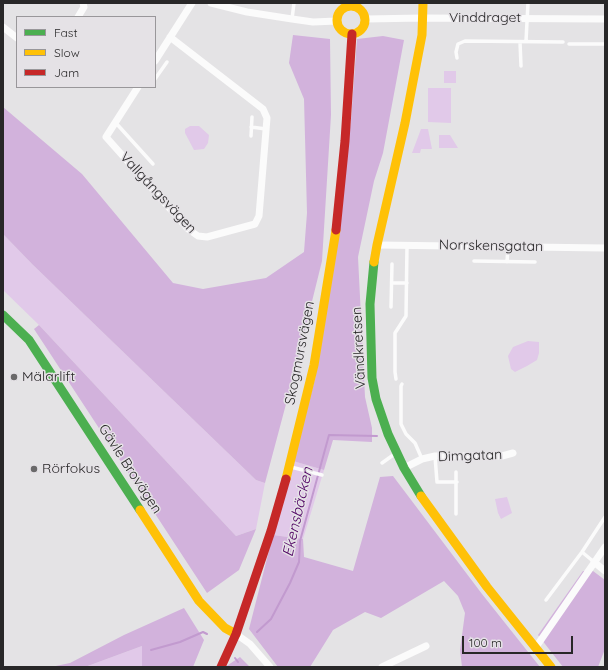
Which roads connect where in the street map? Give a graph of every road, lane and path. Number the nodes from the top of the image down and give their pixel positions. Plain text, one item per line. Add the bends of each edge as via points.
1 (83, 3) edge
2 (192, 3) edge
3 (211, 3) edge
4 (294, 3) edge
5 (423, 3) edge
6 (528, 3) edge
7 (351, 4) edge
8 (79, 16) edge
9 (423, 18) junction
10 (528, 18) junction
11 (292, 19) junction
12 (366, 19) junction
13 (605, 19) edge
14 (337, 21) junction
15 (3, 27) edge
16 (352, 34) junction
17 (16, 37) edge
18 (170, 38) junction
19 (526, 41) junction
20 (520, 42) junction
21 (563, 42) dead end
22 (569, 44) dead end
23 (605, 44) edge
24 (457, 58) dead end
25 (156, 59) edge
26 (167, 62) dead end
27 (521, 66) dead end
28 (156, 78) edge
29 (137, 88) edge
30 (252, 117) dead end
31 (116, 122) junction
32 (251, 127) junction
33 (266, 128) junction
34 (251, 136) dead end
35 (153, 164) dead end
36 (376, 245) junction
37 (407, 246) junction
38 (508, 247) junction
39 (605, 248) edge
40 (474, 261) dead end
41 (507, 262) junction
42 (535, 262) dead end
43 (392, 264) dead end
44 (392, 283) junction
45 (407, 283) junction
46 (391, 307) dead end
47 (3, 315) edge
48 (396, 379) dead end
49 (402, 384) dead end
50 (397, 453) junction
51 (514, 453) dead end
52 (435, 456) junction
53 (422, 459) junction
54 (382, 463) dead end
55 (290, 467) junction
56 (404, 468) junction
57 (456, 472) dead end
58 (322, 475) dead end
59 (457, 482) junction
60 (456, 514) dead end
61 (605, 517) edge
62 (605, 547) edge
63 (582, 552) junction
64 (594, 562) junction
65 (605, 570) edge
66 (546, 600) dead end
67 (236, 634) junction
68 (426, 646) dead end
69 (536, 647) junction
70 (222, 667) edge
71 (270, 667) edge
72 (382, 667) edge
73 (550, 667) edge

1 - 8 street via 84,7
2 - 18 street
3 - 11 street
4 - 11 lane
5 - 9 street, Vändkretsen
6 - 10 lane
7 - 12 street via 363,11
7 - 14 street via 340,12
9 - 10 street, Vinddraget
9 - 12 street, Vinddraget
9 - 36 street, Vändkretsen via 405,123
10 - 13 street, Vinddraget
10 - 19 lane
11 - 14 street via 313,22
12 - 16 street via 363,28
14 - 16 street via 343,31
15 - 17 street
16 - 55 street, Skogmursvägen via 335,244 314,365
18 - 25 street
18 - 33 street, Vallgångsvägen via 263,109 267,118
19 - 20 lane
19 - 21 lane
20 - 24 lane via 464,41 458,44
20 - 27 lane
22 - 23 lane
26 - 28 lane
29 - 31 street, Vallgångsvägen
30 - 32 lane
31 - 33 street, Vallgångsvägen via 106,137 188,229 198,236 207,237 255,224 259,216
31 - 35 lane
32 - 33 lane
32 - 34 lane
36 - 37 street, Norrskensgatan
36 - 50 street, Vändkretsen via 370,304 372,378 381,416
37 - 38 street, Norrskensgatan
37 - 45 lane
38 - 39 street, Norrskensgatan
38 - 41 lane
40 - 41 lane
41 - 42 lane
43 - 44 lane
44 - 45 lane
44 - 46 lane
45 - 48 lane via 406,316 395,333
47 - 67 street, Gävle Brovägen via 29,340 199,601 225,628
49 - 53 lane via 401,424 415,443
50 - 54 lane
50 - 56 street, Vändkretsen
51 - 52 street, Dimgatan via 502,456
52 - 53 street, Dimgatan
52 - 59 lane via 437,482
53 - 56 street, Dimgatan
55 - 58 lane
55 - 67 street, Skogmursvägen
56 - 69 street, Vändkretsen via 424,500
57 - 59 lane
59 - 60 lane
61 - 63 lane
62 - 64 street
63 - 64 lane
63 - 66 lane
64 - 65 street
64 - 69 street
67 - 70 street, Skogmursvägen
67 - 71 street via 250,644
68 - 72 street
69 - 73 street, Vändkretsen

